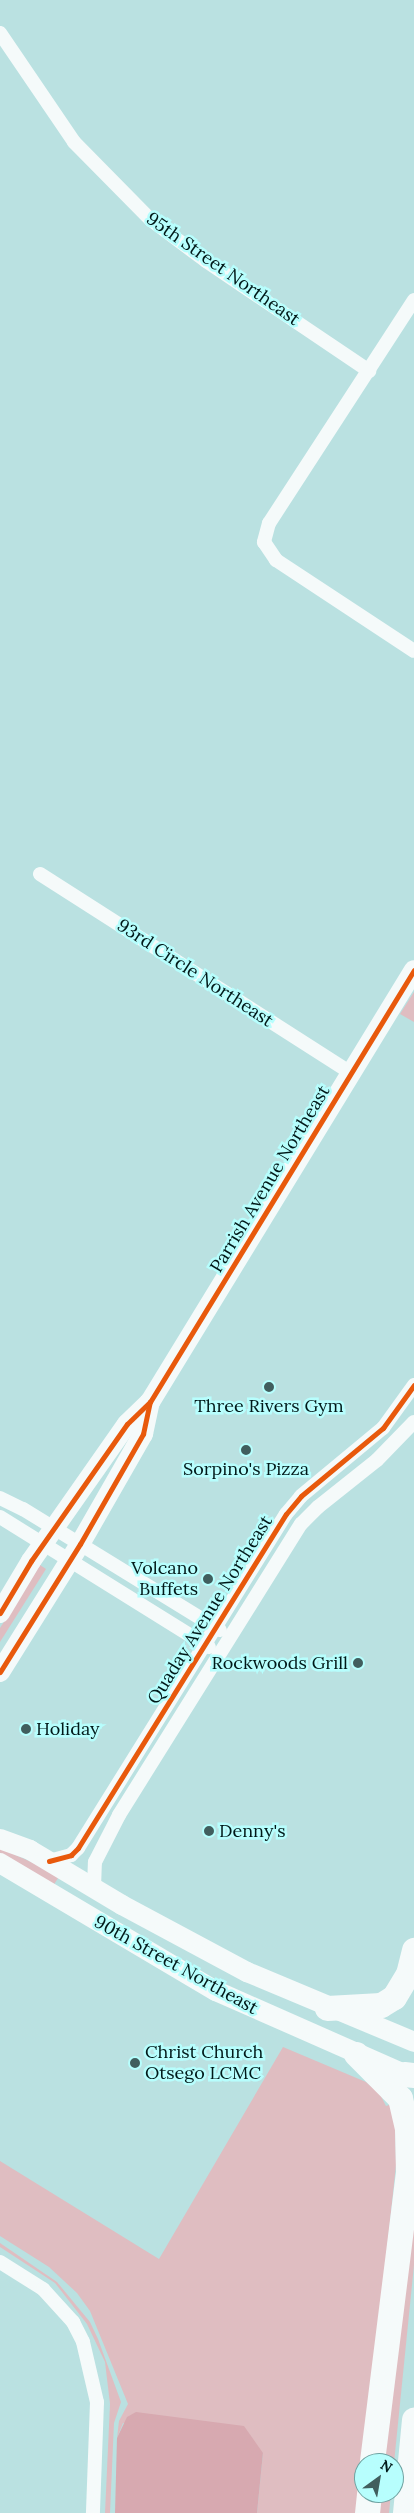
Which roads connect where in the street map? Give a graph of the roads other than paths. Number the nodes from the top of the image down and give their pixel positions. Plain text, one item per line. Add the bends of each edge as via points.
1 (0, 33) edge
2 (414, 300) edge
3 (369, 371) junction
4 (414, 650) edge
5 (40, 874) dead end
6 (414, 970) edge
7 (351, 1073) junction
8 (414, 1385) edge
9 (150, 1402) junction
10 (414, 1422) edge
11 (0, 1498) edge
12 (0, 1517) edge
13 (50, 1536) junction
14 (75, 1552) junction
15 (0, 1613) edge
16 (213, 1626) junction
17 (229, 1636) junction
18 (203, 1643) junction
19 (219, 1653) junction
20 (0, 1672) edge
21 (0, 1839) edge
22 (49, 1861) junction
23 (0, 1863) edge
24 (94, 1888) junction
25 (414, 1950) edge
26 (327, 2008) junction
27 (414, 2042) edge
28 (356, 2054) junction
29 (411, 2075) edge
30 (414, 2141) edge
31 (408, 2172) junction
32 (0, 2262) edge
33 (414, 2419) edge
34 (373, 2453) edge
35 (93, 2513) edge
36 (405, 2513) edge

1 - 3 street, 95th Street Northeast via 74,142 126,197 176,240
2 - 3 street
3 - 4 street via 269,523 264,542 276,560
5 - 7 street, 93rd Circle Northeast
6 - 7 main road, Parrish Avenue Northeast
7 - 9 main road, Parrish Avenue Northeast
8 - 16 street, Quaday Avenue Northeast via 383,1428 301,1496
9 - 13 main road, Parrish Avenue Northeast via 127,1424
9 - 14 main road, Parrish Avenue Northeast via 143,1434
10 - 17 street, Quaday Avenue Northeast via 384,1454 318,1507 302,1524
11 - 13 street
12 - 13 street
13 - 14 street
13 - 15 main road, Parrish Avenue Northeast
14 - 16 street
14 - 18 street
14 - 20 main road, Parrish Avenue Northeast
16 - 17 street
16 - 18 street, Quaday Avenue Northeast
17 - 19 street, Quaday Avenue Northeast
18 - 19 street
18 - 22 street, Quaday Avenue Northeast via 78,1848 71,1855
19 - 24 street, Quaday Avenue Northeast via 107,1837 95,1862
21 - 22 main road, 90th Street Northeast
22 - 24 main road, 90th Street Northeast
23 - 28 main road, 90th Street Northeast via 216,1991
24 - 26 main road, 90th Street Northeast via 239,1968
25 - 26 highway via 408,1974 394,1997 382,2005
26 - 27 main road, 90th Street Northeast
28 - 29 main road, 90th Street Northeast
28 - 31 highway via 402,2102 408,2128
30 - 31 highway
31 - 34 highway
32 - 35 street via 43,2288 58,2303 73,2322 87,2357 98,2402
33 - 36 highway

